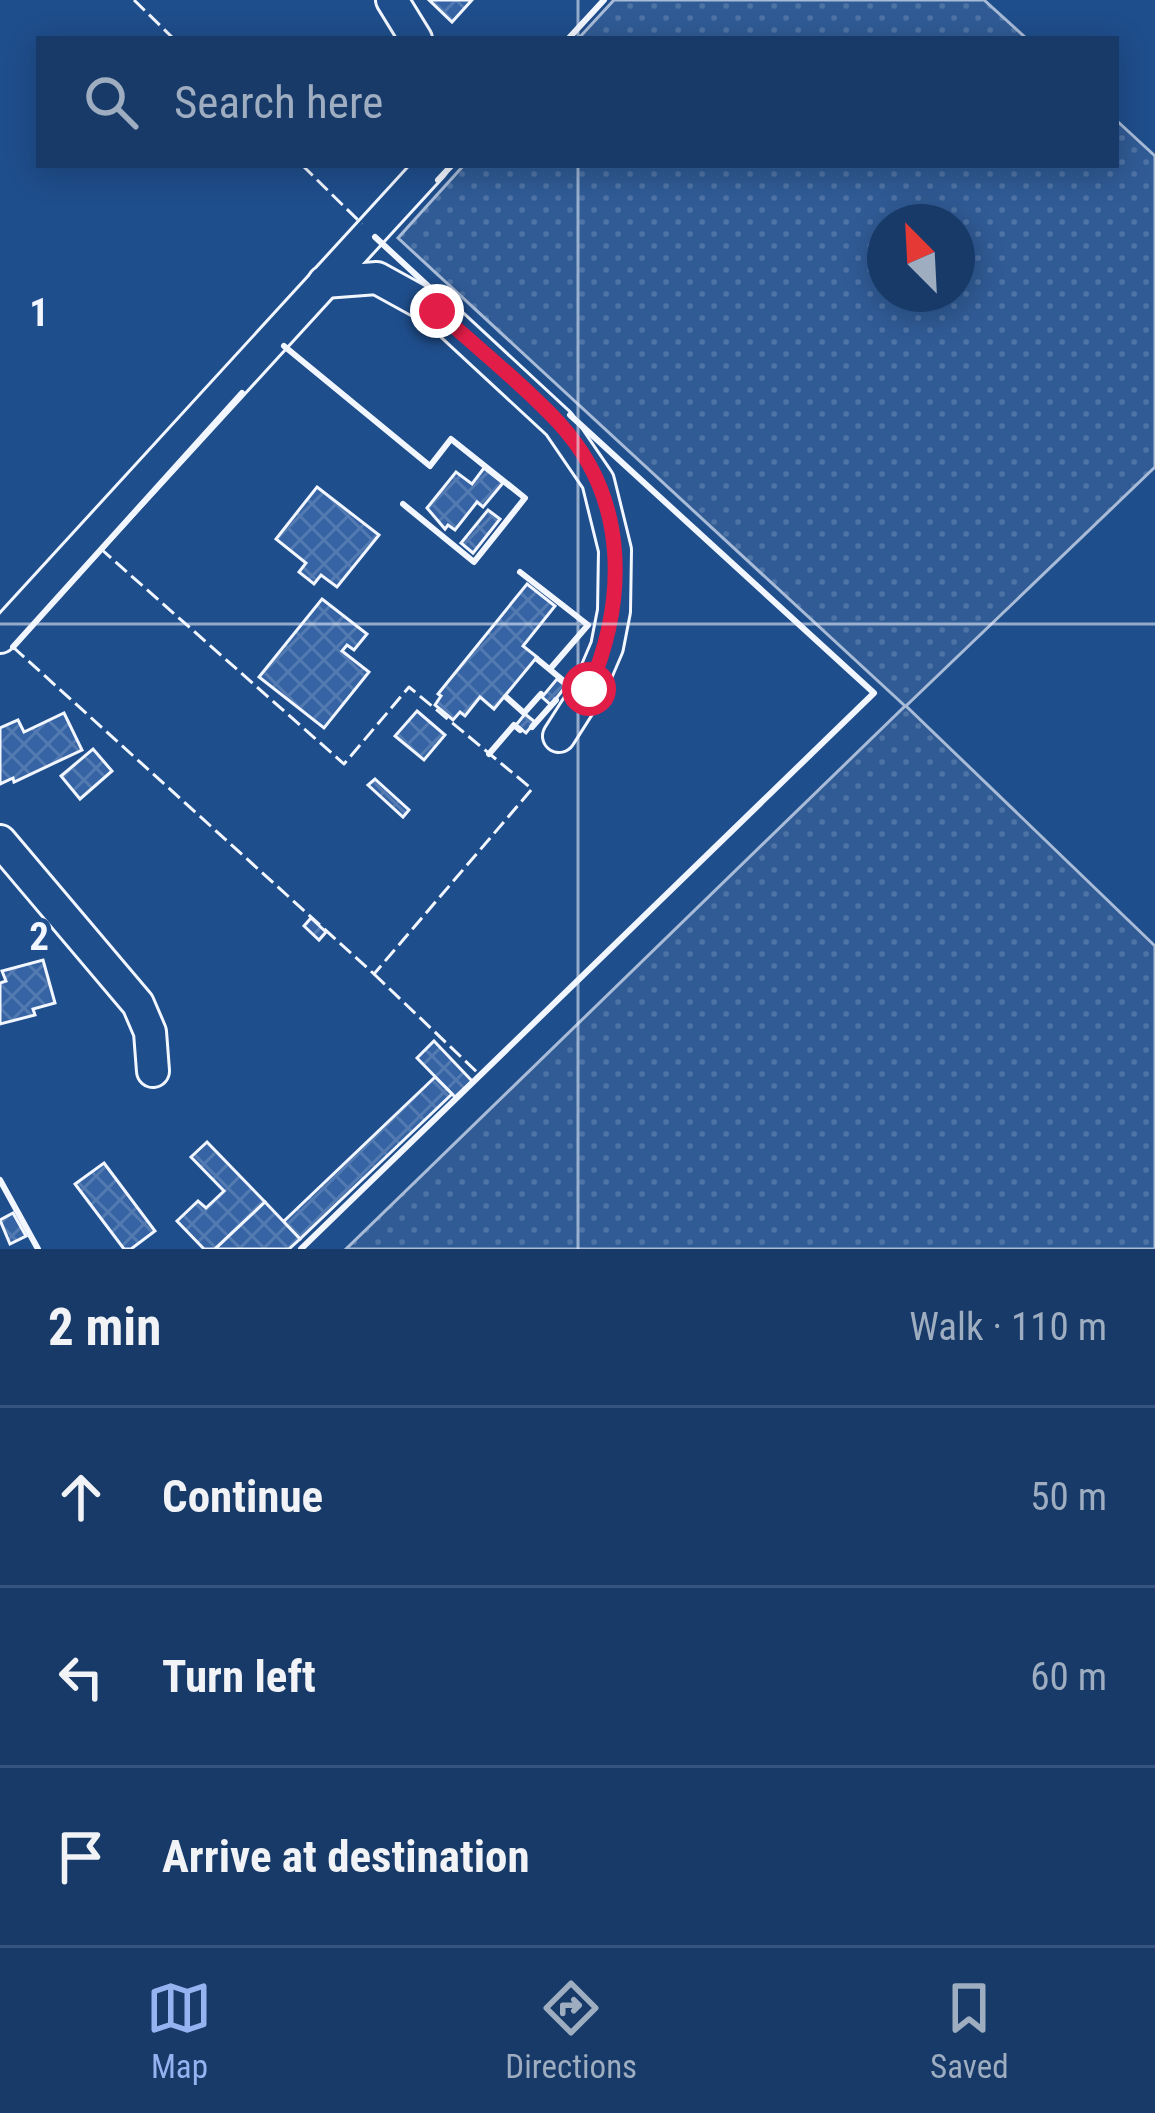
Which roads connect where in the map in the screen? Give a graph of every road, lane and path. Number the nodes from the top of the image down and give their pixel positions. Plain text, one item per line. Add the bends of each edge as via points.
1 (392, 0) edge
2 (414, 36) edge
3 (429, 168) edge
4 (324, 282) junction
5 (0, 637) edge
6 (560, 736) dead end
7 (0, 841) edge
8 (153, 1071) dead end

1 - 2 street
3 - 4 street
4 - 5 street
4 - 6 street via 377,278 437,311 559,424 598,481 615,550 614,610 607,647
7 - 8 street via 139,1004

